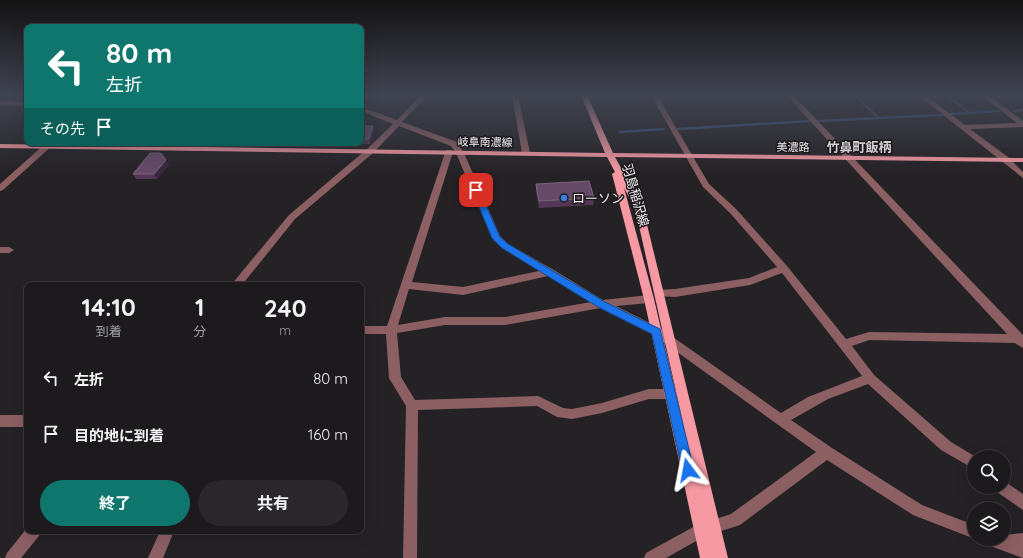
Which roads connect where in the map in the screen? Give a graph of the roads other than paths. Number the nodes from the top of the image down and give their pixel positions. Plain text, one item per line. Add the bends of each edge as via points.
1 (392, 121) edge
2 (520, 121) edge
3 (595, 121) edge
4 (669, 121) edge
5 (813, 121) edge
6 (957, 121) edge
7 (397, 123) junction
8 (1023, 124) edge
9 (965, 127) junction
10 (0, 146) edge
11 (24, 146) edge
12 (47, 146) edge
13 (198, 146) edge
14 (370, 150) junction
15 (454, 152) junction
16 (526, 153) junction
17 (610, 155) junction
18 (689, 156) junction
19 (848, 159) junction
20 (1005, 159) junction
21 (1023, 160) edge
22 (1023, 176) edge
23 (0, 188) edge
24 (784, 268) junction
25 (551, 272) junction
26 (238, 282) edge
27 (405, 285) junction
28 (660, 292) junction
29 (649, 299) junction
30 (602, 304) junction
31 (364, 330) edge
32 (391, 330) junction
33 (656, 331) junction
34 (1021, 341) edge
35 (672, 342) junction
36 (844, 345) junction
37 (870, 378) junction
38 (671, 394) junction
39 (412, 404) junction
40 (782, 420) junction
41 (0, 421) edge
42 (24, 422) edge
43 (827, 452) junction
44 (967, 459) edge
45 (1011, 493) edge
46 (1023, 502) edge
47 (707, 528) junction
48 (967, 529) edge
49 (32, 534) edge
50 (166, 534) edge
51 (1011, 540) edge
52 (1023, 540) edge
53 (1009, 546) edge
54 (1023, 551) edge
55 (12, 558) edge
56 (155, 558) edge
57 (410, 558) edge
58 (651, 558) edge
59 (708, 558) edge
60 (721, 558) edge

1 - 7 street
2 - 16 street
3 - 17 main road
4 - 18 street
5 - 19 street
6 - 9 street
7 - 14 street
7 - 15 street via 454,144
8 - 9 street
9 - 20 street
10 - 11 main road, 岐阜南濃線
12 - 23 street
13 - 14 main road, 岐阜南濃線
14 - 15 main road, 岐阜南濃線
14 - 26 street via 292,217
15 - 16 main road, 岐阜南濃線
15 - 25 street via 496,238 505,246
15 - 27 street
16 - 17 main road, 岐阜南濃線
17 - 18 main road, 美濃路
17 - 28 main road, 羽島稲沢線 via 639,208
17 - 29 main road, 羽島稲沢線
18 - 19 main road, 美濃路
18 - 24 street via 706,185
19 - 20 main road, 美濃路
19 - 34 street
20 - 21 main road, 美濃路
20 - 22 street
24 - 28 street via 750,281 675,293
24 - 36 street
25 - 27 street via 463,291
25 - 30 street
27 - 32 street
28 - 35 main road, 羽島稲沢線
29 - 30 street
29 - 33 main road, 羽島稲沢線
30 - 32 street via 505,321 445,321
30 - 33 street
31 - 32 street
32 - 39 street via 395,378
33 - 35 street
33 - 38 main road, 羽島稲沢線
34 - 36 street via 869,336
35 - 40 street
35 - 47 main road, 羽島稲沢線
36 - 37 street
37 - 40 street via 833,391 793,411
37 - 44 street via 946,446
38 - 39 street via 649,394 572,414 561,413 538,401
38 - 47 main road, 羽島稲沢線
39 - 57 street
40 - 43 street
41 - 42 street
43 - 47 street via 735,520
43 - 48 street via 918,510
45 - 46 street
47 - 58 street
47 - 59 main road, 羽島稲沢線
47 - 60 main road, 羽島稲沢線
49 - 55 street
50 - 56 street
51 - 52 street
53 - 54 street

